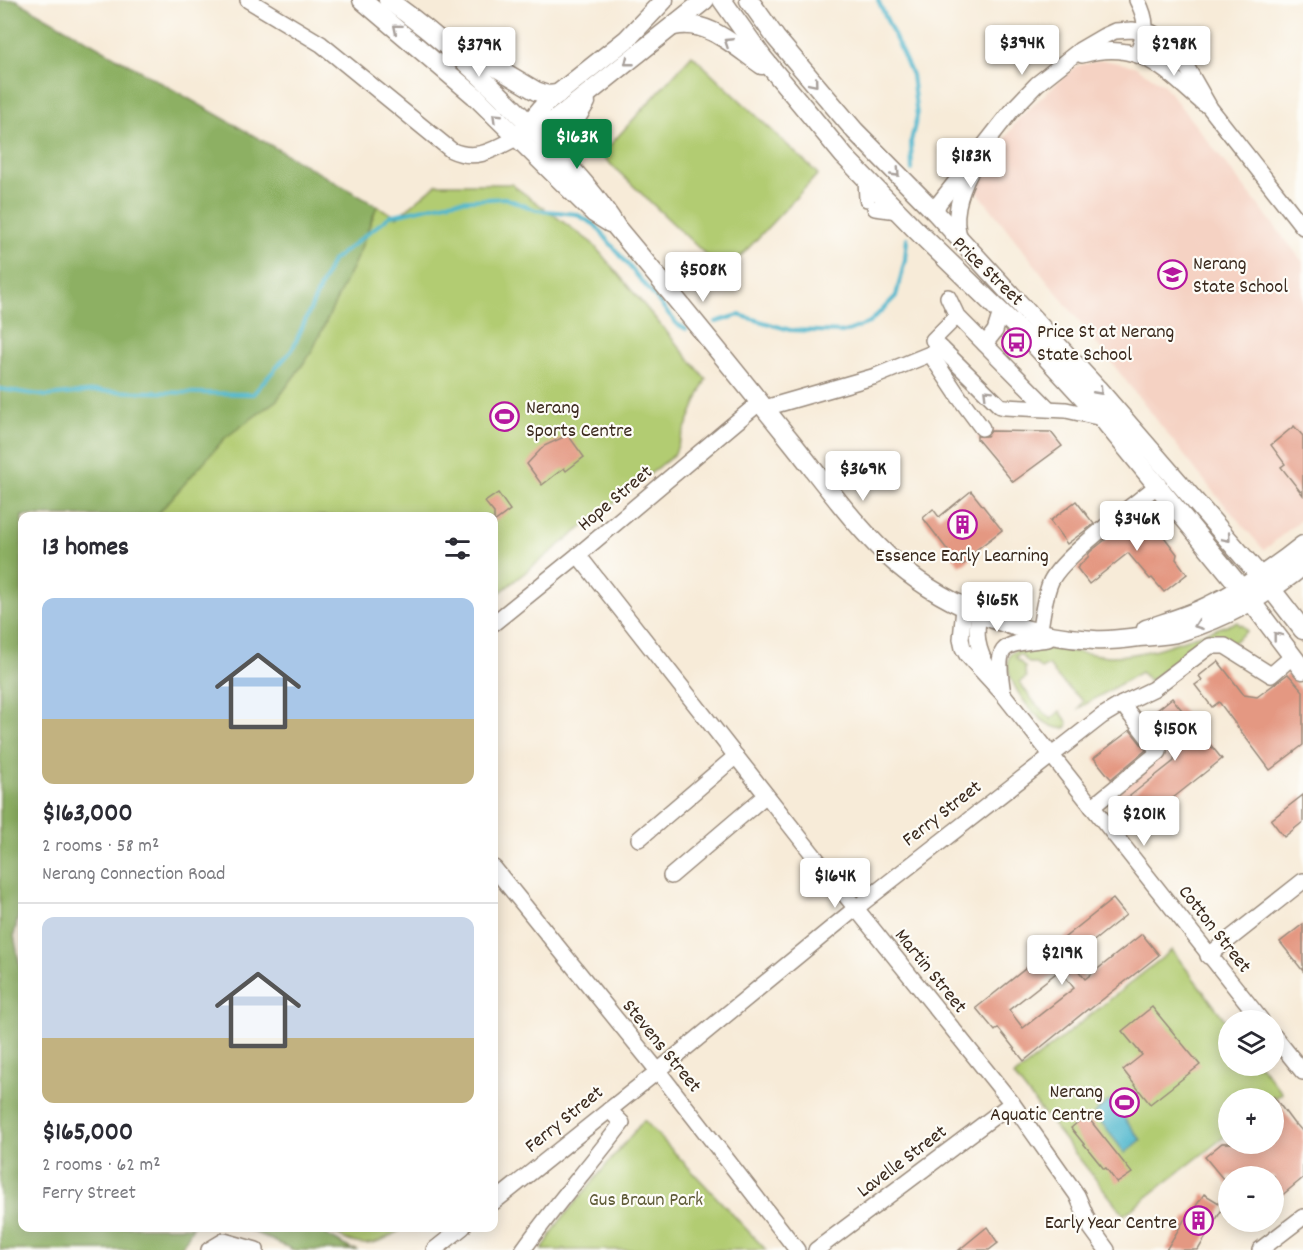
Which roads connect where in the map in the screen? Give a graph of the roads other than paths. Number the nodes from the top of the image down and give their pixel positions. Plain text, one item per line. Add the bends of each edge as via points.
1 (248, 0) edge
2 (362, 0) edge
3 (388, 0) edge
4 (664, 0) edge
5 (705, 0) edge
6 (722, 0) edge
7 (749, 0) edge
8 (1137, 0) edge
9 (410, 15) junction
10 (674, 26) junction
11 (1145, 32) junction
12 (1137, 54) junction
13 (1058, 68) junction
14 (776, 74) junction
15 (598, 86) junction
16 (558, 94) junction
17 (1210, 108) junction
18 (527, 130) junction
19 (980, 152) junction
20 (560, 157) junction
21 (866, 178) junction
22 (898, 211) junction
23 (935, 212) junction
24 (1303, 226) edge
25 (617, 228) junction
26 (961, 240) junction
27 (971, 283) junction
28 (948, 297) dead end
29 (1001, 312) junction
30 (957, 316) junction
31 (985, 344) junction
32 (937, 352) junction
33 (762, 405) junction
34 (1048, 408) junction
35 (1102, 418) junction
36 (982, 428) dead end
37 (1158, 485) junction
38 (1303, 545) edge
39 (578, 555) junction
40 (1303, 566) edge
41 (1266, 583) junction
42 (1247, 595) junction
43 (972, 611) junction
44 (498, 620) edge
45 (1303, 630) edge
46 (1039, 636) junction
47 (1298, 663) edge
48 (1003, 694) junction
49 (1122, 704) junction
50 (1051, 755) junction
51 (736, 756) junction
52 (766, 795) junction
53 (1092, 807) junction
54 (639, 839) dead end
55 (498, 873) edge
56 (671, 876) dead end
57 (1303, 880) edge
58 (856, 908) junction
59 (1208, 956) junction
60 (1253, 1010) edge
61 (1284, 1048) edge
62 (658, 1071) junction
63 (1303, 1072) edge
64 (1012, 1103) junction
65 (609, 1110) junction
66 (498, 1199) edge
67 (1303, 1217) edge
68 (454, 1232) edge
69 (1103, 1249) edge
70 (209, 1250) edge
71 (256, 1250) edge
72 (434, 1250) edge
73 (523, 1250) edge
74 (797, 1250) edge
75 (816, 1250) edge
76 (1260, 1250) edge

1 - 18 street via 321,44 459,154 476,156
18 -> 2 main road via 466,88
3 - 9 main road
4 - 16 main road via 627,39
5 - 10 main road
6 - 14 main road
7 -> 23 main road, Price Street via 855,131
8 - 11 street via 1146,21
9 - 16 main road via 536,91
9 - 18 main road via 479,73
14 -> 10 main road via 710,30 697,24
10 -> 15 main road
11 - 12 street
11 - 13 street via 1124,30 1104,36
11 - 17 street via 1165,40
12 - 13 street via 1098,50
12 - 17 street via 1160,67
13 - 19 street via 1011,111
14 - 21 main road, Price Street
15 - 18 main road via 556,119
15 - 20 main road via 566,132
16 - 18 main road
17 - 24 street
18 - 20 main road
18 - 25 main road via 594,213
19 - 23 street
19 - 26 street via 957,214
20 - 25 main road via 603,205
21 - 22 main road, Price Street
21 - 22 street via 871,203
22 - 27 main road, Price Street
23 - 26 main road, Price Street
23 - 27 main road via 935,233
25 - 33 main road
26 -> 41 main road, Price Street via 1097,388
27 - 29 main road, Price Street
28 - 30 street
29 - 31 street via 995,331
29 - 35 main road, Price Street
30 - 31 street
30 - 32 street via 933,340
31 - 34 street
32 - 33 street via 871,378
34 -> 32 street via 1001,407
32 - 36 street via 959,397
33 - 39 street, Hope Street
33 - 43 main road via 864,532 916,579
34 - 35 street
35 - 37 main road, Price Street
37 - 42 main road, Price Street
37 - 46 street via 1082,547 1054,576
38 - 41 main road
39 - 44 street, Hope Street
39 - 51 street, Martin Street
40 - 41 main road
41 - 42 main road
41 - 45 main road, Price Street
42 - 46 main road via 1179,632 1097,640
47 -> 42 main road, Price Street
43 - 46 main road
43 - 48 street, Cotton Street via 961,639 963,648
46 - 48 street via 1015,642 1002,652 999,663
47 - 49 street, Ferry Street via 1271,675 1221,645 1209,646 1153,689
48 - 50 street, Cotton Street
49 - 50 street, Ferry Street
49 - 53 street via 1159,752
50 - 53 street, Cotton Street
50 - 58 street, Ferry Street
51 - 52 street, Martin Street
51 - 54 street
52 - 56 street
52 - 58 street, Martin Street
53 - 59 street, Cotton Street
55 - 62 street, Stevens Street
57 - 59 street
58 - 62 street, Ferry Street
58 - 64 street, Martin Street
59 - 60 street, Cotton Street
61 - 63 street
62 - 65 street, Ferry Street
62 - 74 street, Stevens Street
64 - 69 street, Martin Street via 1077,1195
64 - 75 street, Lavelle Street
65 - 66 street, Ferry Street
65 - 73 street via 622,1123
67 - 76 street
68 - 72 street
70 - 71 street via 224,1241

